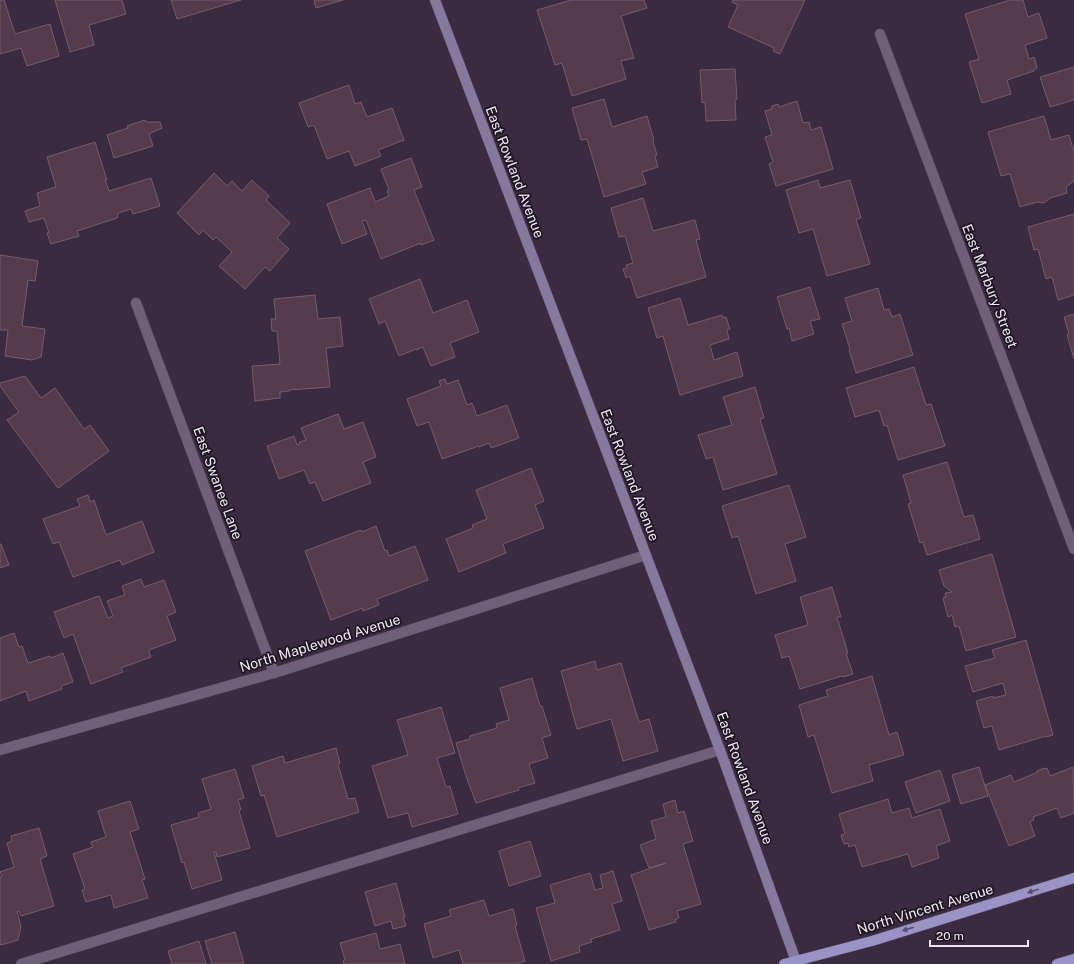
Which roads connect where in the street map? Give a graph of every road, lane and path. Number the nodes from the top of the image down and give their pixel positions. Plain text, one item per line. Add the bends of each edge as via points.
1 (435, 0) edge
2 (880, 34) dead end
3 (136, 303) dead end
4 (1074, 549) edge
5 (646, 555) junction
6 (274, 673) junction
7 (0, 750) edge
8 (720, 750) junction
9 (1074, 878) edge
10 (1074, 959) edge
11 (797, 962) edge
12 (21, 964) edge
13 (784, 964) edge
14 (1056, 964) edge

1 - 5 street, East Rowland Avenue
2 - 4 street, East Marbury Street
3 - 6 street, East Swanee Lane
5 - 6 street, North Maplewood Avenue
5 - 8 street, East Rowland Avenue
6 - 7 street, North Maplewood Avenue
8 - 11 street, East Rowland Avenue
8 - 12 street
9 -> 11 main road, North Vincent Avenue
10 - 14 main road
11 - 13 main road, North Vincent Avenue

